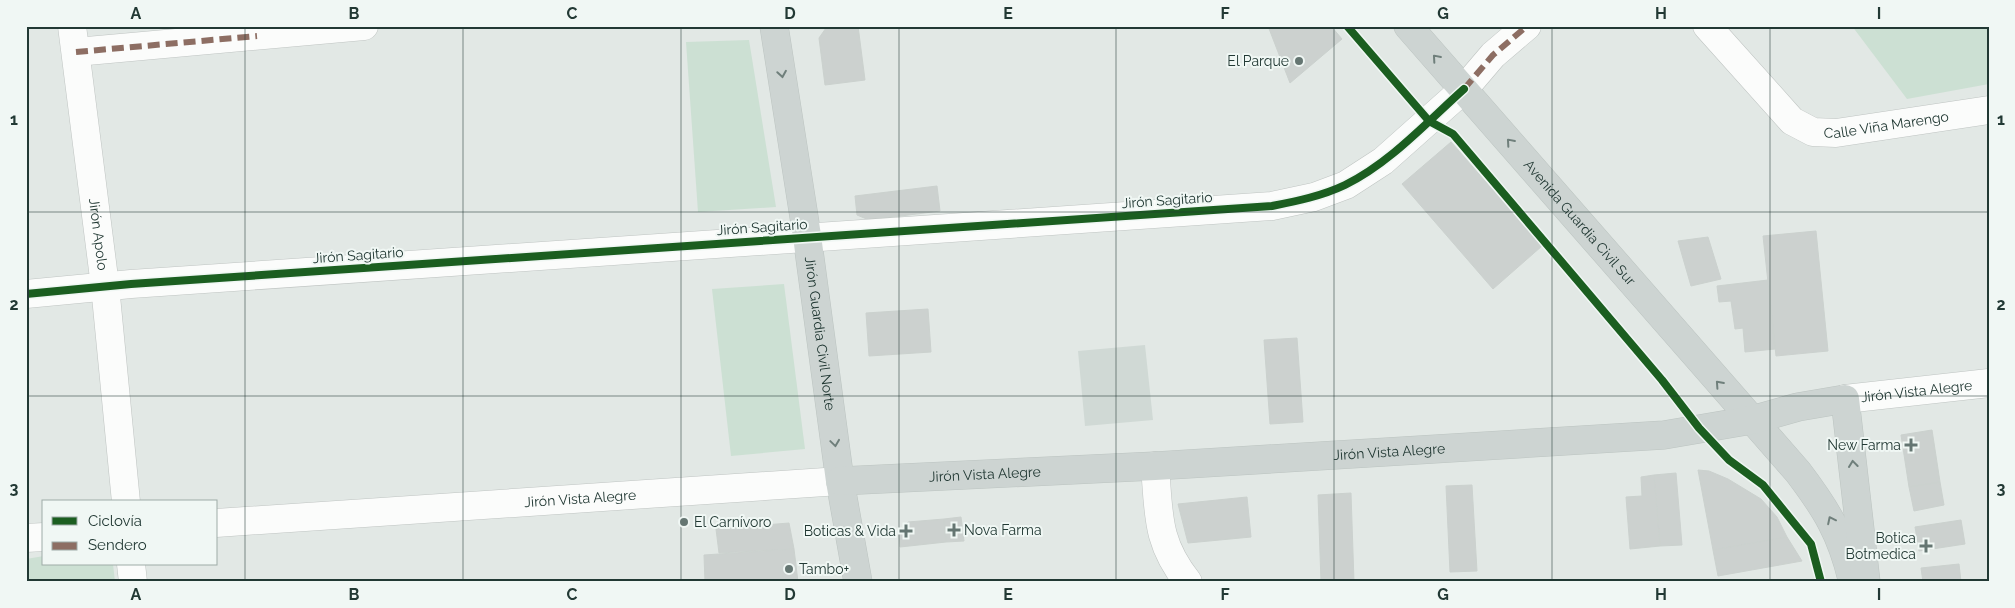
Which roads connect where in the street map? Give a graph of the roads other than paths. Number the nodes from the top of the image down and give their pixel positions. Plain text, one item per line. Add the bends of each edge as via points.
1 (364, 26) edge
2 (774, 26) edge
3 (1408, 26) edge
4 (1527, 26) edge
5 (1707, 26) edge
6 (256, 31) edge
7 (74, 39) edge
8 (1464, 90) junction
9 (1989, 110) edge
10 (807, 236) junction
11 (106, 286) junction
12 (26, 294) edge
13 (1989, 383) edge
14 (1845, 398) junction
15 (1752, 420) junction
16 (1155, 466) junction
17 (840, 481) junction
18 (126, 500) edge
19 (218, 523) edge
20 (42, 537) edge
21 (26, 538) edge
22 (131, 566) edge
23 (133, 582) edge
24 (858, 582) edge
25 (1188, 582) edge
26 (1853, 582) edge
27 (1866, 582) edge

1 - 6 street
2 -> 10 main road, Jirón Guardia Civil Norte
8 -> 3 main road, Avenida Guardia Civil Sur
4 - 8 street, Jirón Sagitario via 1493,55
5 - 9 street, Calle Viña Marengo via 1792,121 1813,132 1836,133
6 - 7 street
7 - 11 street, Jirón Apolo
8 - 10 street, Jirón Sagitario via 1383,161 1346,185 1314,197 1272,206
15 -> 8 main road, Avenida Guardia Civil Sur
10 - 11 street, Jirón Sagitario
10 -> 17 main road, Jirón Guardia Civil Norte
11 - 12 street, Jirón Sagitario
11 - 18 street, Jirón Apolo
13 - 14 street, Jirón Vista Alegre
14 - 15 main road
27 -> 14 main road
15 - 16 main road, Jirón Vista Alegre via 1664,435
26 -> 15 main road, Avenida Guardia Civil Sur via 1844,546 1826,509
16 - 17 main road, Jirón Vista Alegre
16 - 25 street via 1160,532 1168,552
17 - 19 street, Jirón Vista Alegre
17 - 24 main road, Jirón Guardia Civil Norte
20 - 21 street
22 - 23 street

